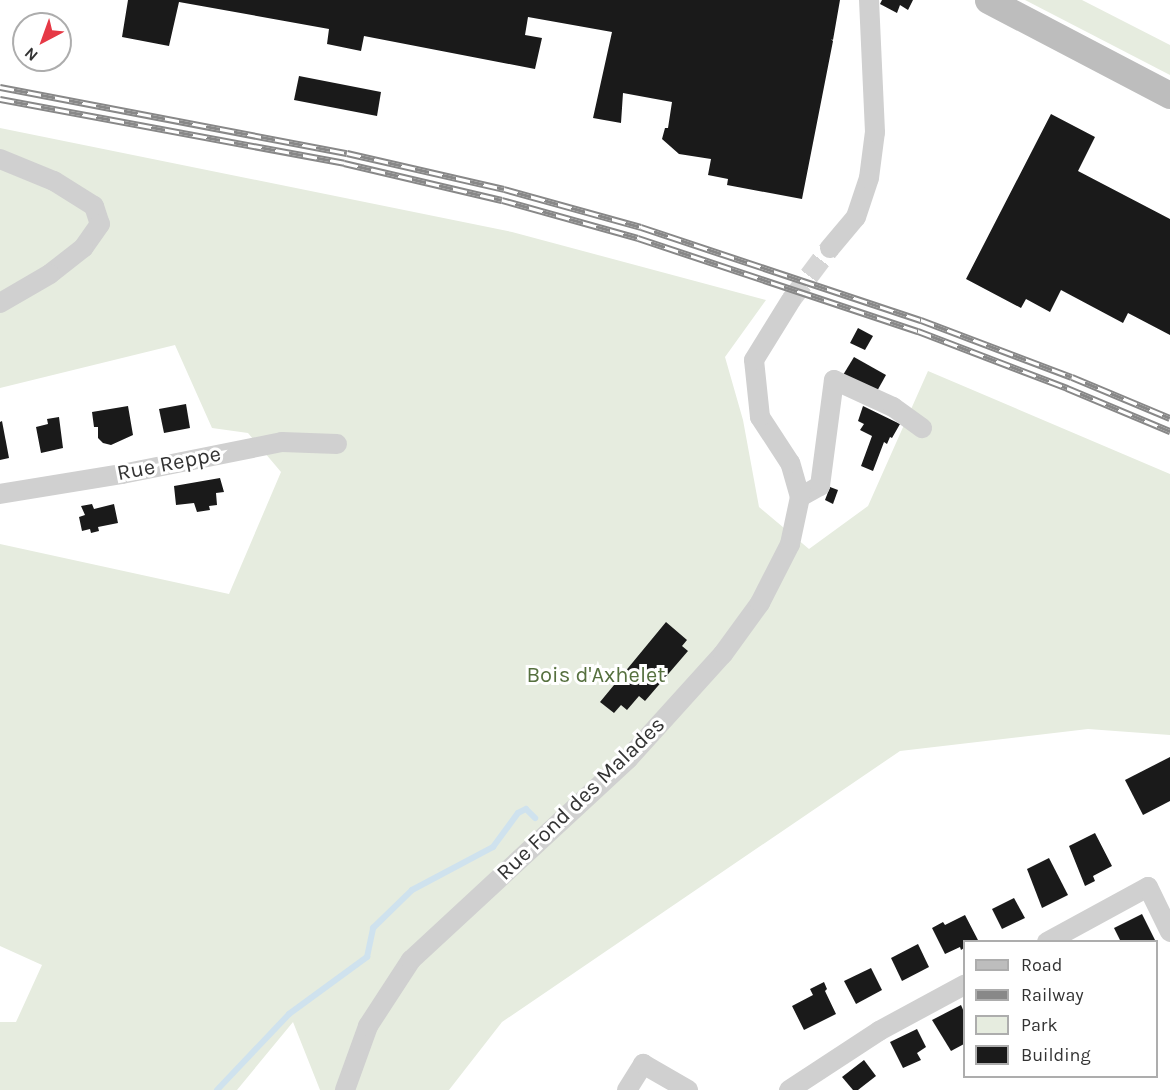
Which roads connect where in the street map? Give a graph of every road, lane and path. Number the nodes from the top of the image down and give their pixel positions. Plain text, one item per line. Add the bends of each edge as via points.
1 (869, 0) edge
2 (988, 0) edge
3 (1170, 95) edge
4 (0, 159) edge
5 (830, 248) tunnel mouth
6 (791, 300) tunnel mouth
7 (0, 303) edge
8 (922, 428) dead end
9 (338, 444) dead end
10 (0, 494) edge
11 (800, 497) junction
12 (1170, 932) edge
13 (1051, 940) edge
14 (963, 986) edge
15 (345, 1090) edge
16 (627, 1090) edge
17 (688, 1090) edge
18 (789, 1090) edge

1 - 5 street via 874,132 869,177 856,217
2 - 3 main road
4 - 7 street via 54,181 94,206 100,224 83,248 50,274
6 - 11 street, Rue Fond des Malades via 754,360 760,417 790,463
8 - 11 street via 893,407 834,380 820,486
9 - 10 street, Rue Reppe via 282,442
11 - 15 street, Rue Fond des Malades via 790,544 760,603 723,654 628,759 411,960 368,1026
12 - 13 street via 1148,887
14 - 18 street via 879,1031
16 - 17 street via 643,1064

